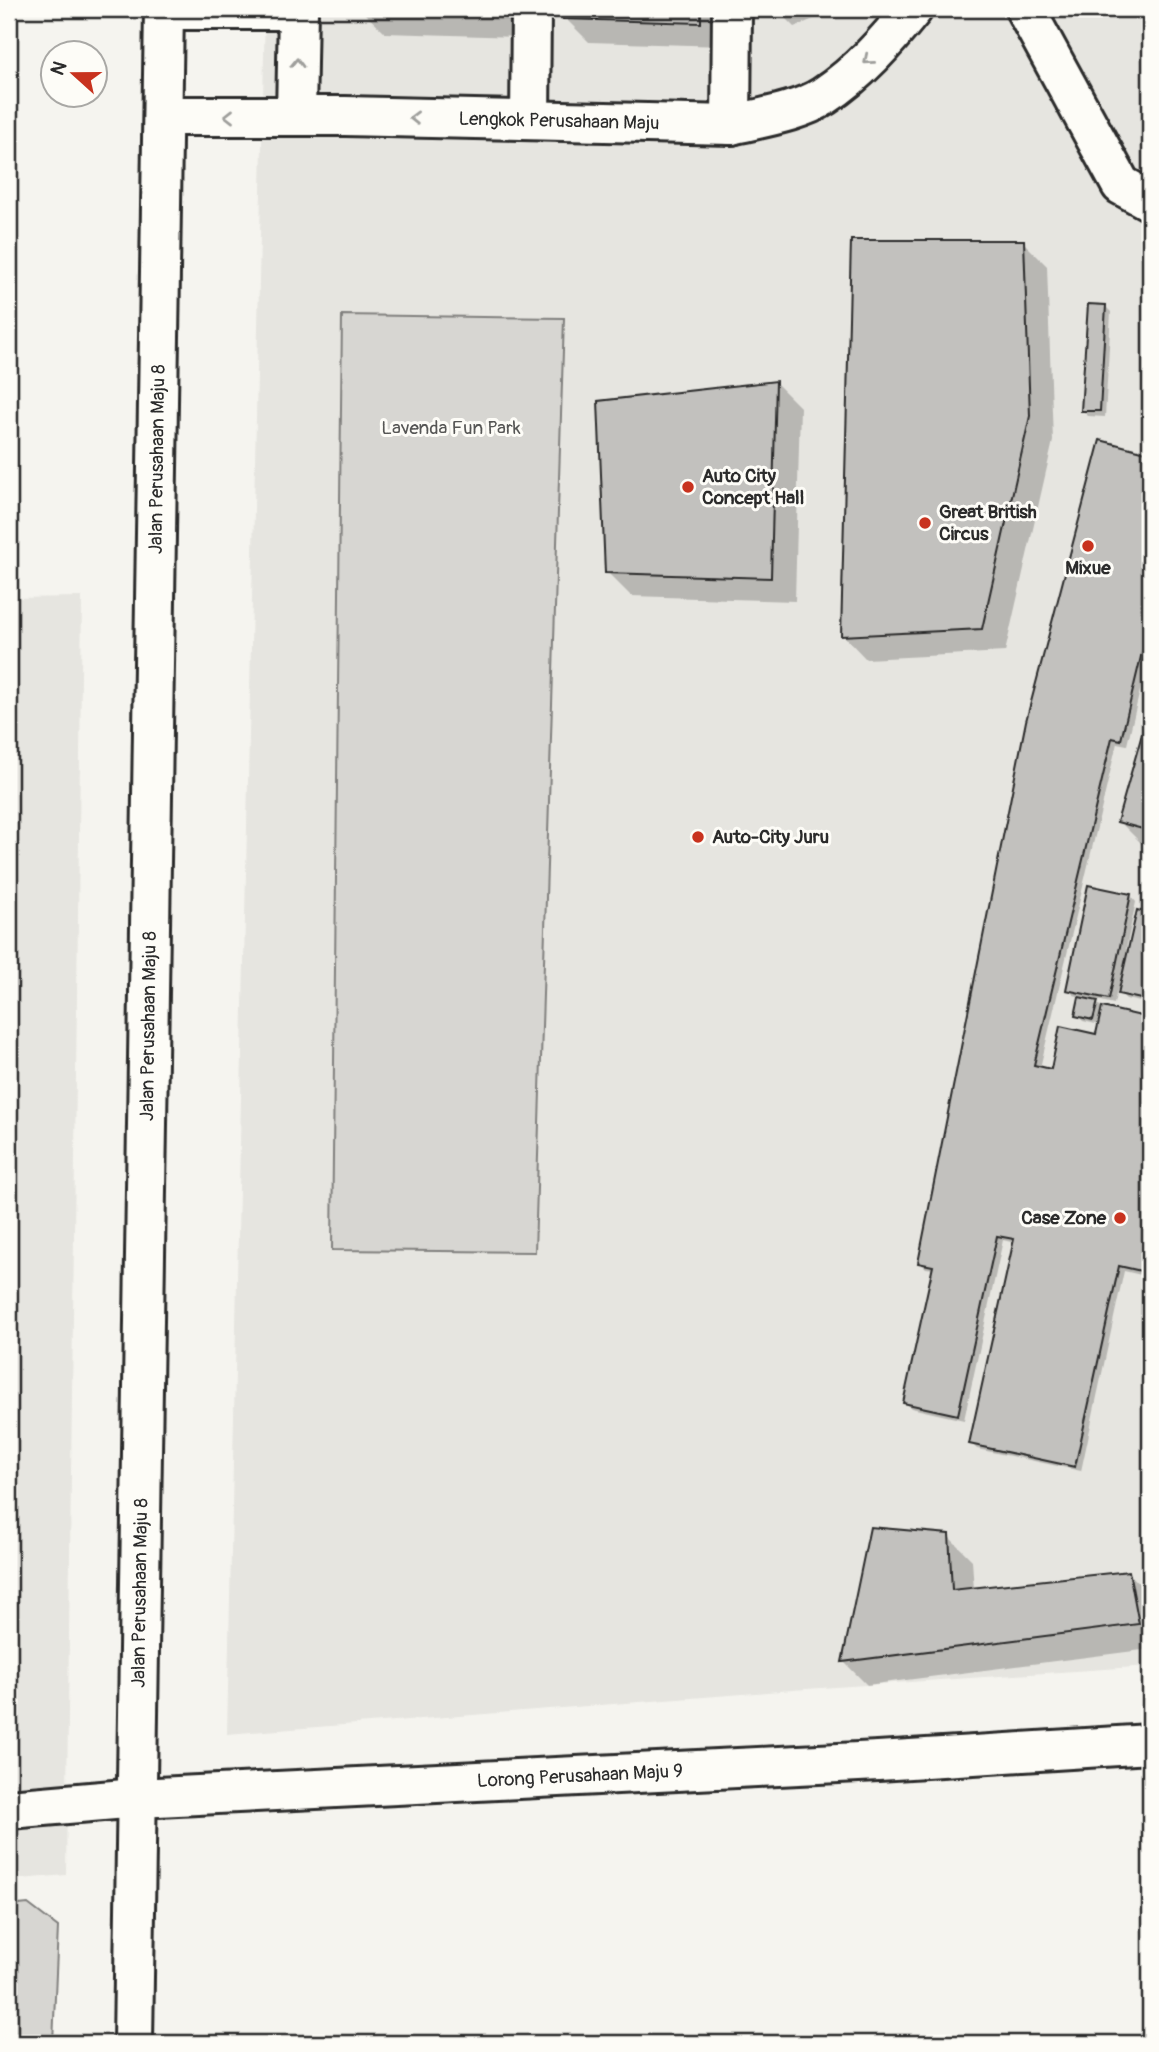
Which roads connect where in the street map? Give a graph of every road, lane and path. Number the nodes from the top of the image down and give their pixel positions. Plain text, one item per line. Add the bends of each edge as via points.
1 (298, 9) edge
2 (531, 9) edge
3 (732, 9) edge
4 (913, 9) edge
5 (1025, 9) edge
6 (164, 10) edge
7 (163, 116) junction
8 (296, 116) junction
9 (530, 120) junction
10 (731, 125) junction
11 (1150, 201) edge
12 (1150, 1744) edge
13 (137, 1798) junction
14 (9, 1809) edge
15 (133, 2043) edge

1 - 6 street
8 -> 1 street
2 - 9 street
3 - 10 street
4 -> 10 street, Lengkok Perusahaan Maju via 881,49 823,97
5 - 11 street via 1121,186
6 - 7 street, Jalan Perusahaan Maju 8
8 -> 7 street, Lengkok Perusahaan Maju
7 - 13 street, Jalan Perusahaan Maju 8
9 -> 8 street, Lengkok Perusahaan Maju
9 - 10 street, Lengkok Perusahaan Maju
12 - 13 street, Lorong Perusahaan Maju 9
13 - 14 street, Lorong Perusahaan Maju 9
13 - 15 street, Jalan Perusahaan Maju 8

